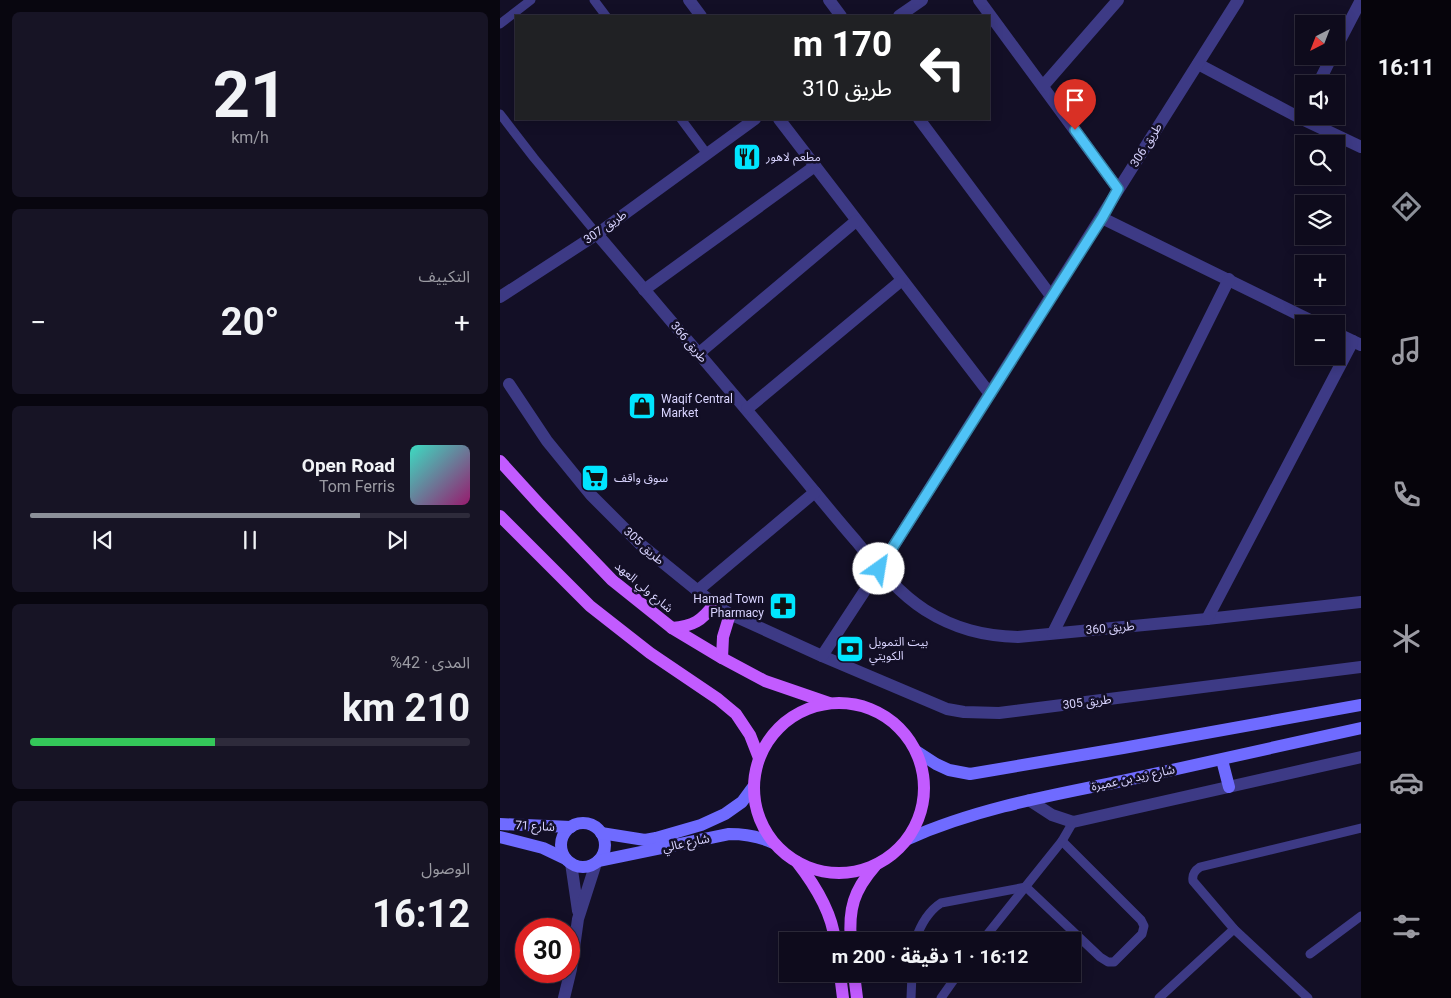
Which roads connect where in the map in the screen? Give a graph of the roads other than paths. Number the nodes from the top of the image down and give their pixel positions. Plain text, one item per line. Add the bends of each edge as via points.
1 (531, 0) edge
2 (594, 0) edge
3 (689, 0) edge
4 (829, 0) edge
5 (922, 0) edge
6 (980, 0) edge
7 (1118, 0) edge
8 (1238, 0) edge
9 (1361, 0) edge
10 (605, 15) edge
11 (700, 15) edge
12 (841, 15) edge
13 (900, 15) edge
14 (500, 24) edge
15 (1345, 31) edge
16 (1198, 64) junction
17 (1043, 86) junction
18 (1295, 111) edge
19 (500, 114) edge
20 (682, 120) edge
21 (754, 120) edge
22 (780, 120) edge
23 (919, 120) edge
24 (1322, 125) edge
25 (1361, 147) edge
26 (707, 154) junction
27 (815, 166) junction
28 (1118, 189) junction
29 (1102, 218) junction
30 (856, 221) junction
31 (597, 234) junction
32 (1229, 279) junction
33 (902, 280) junction
34 (644, 290) junction
35 (1051, 296) junction
36 (500, 297) edge
37 (1300, 315) edge
38 (1345, 337) edge
39 (1357, 343) edge
40 (698, 354) junction
41 (509, 384) dead end
42 (990, 394) junction
43 (747, 409) junction
44 (500, 461) edge
45 (815, 492) junction
46 (500, 516) edge
47 (879, 569) junction
48 (697, 591) junction
49 (1361, 602) edge
50 (714, 604) junction
51 (730, 614) junction
52 (1207, 619) junction
53 (672, 628) junction
54 (1053, 633) junction
55 (822, 656) junction
56 (722, 658) junction
57 (1361, 667) edge
58 (829, 703) junction
59 (1361, 705) edge
60 (1361, 728) edge
61 (916, 751) junction
62 (1361, 757) edge
63 (759, 758) junction
64 (1222, 760) junction
65 (753, 787) junction
66 (1229, 787) junction
67 (1029, 800) junction
68 (1073, 822) junction
69 (500, 824) edge
70 (571, 827) junction
71 (1361, 828) edge
72 (601, 833) junction
73 (500, 837) edge
74 (908, 839) junction
75 (1062, 841) junction
76 (773, 842) junction
77 (658, 843) junction
78 (568, 861) junction
79 (597, 862) junction
80 (797, 862) junction
81 (877, 864) junction
82 (1026, 887) junction
83 (1361, 916) edge
84 (578, 918) edge
85 (578, 918) edge
86 (1234, 929) junction
87 (833, 932) edge
88 (851, 932) edge
89 (917, 932) edge
90 (989, 932) edge
91 (1310, 954) dead end
92 (841, 982) edge
93 (855, 982) edge
94 (912, 982) edge
95 (952, 982) edge
96 (568, 983) edge
97 (564, 998) edge
98 (843, 998) edge
99 (857, 998) edge
100 (911, 998) edge
101 (941, 998) edge
102 (1159, 998) edge
103 (1308, 998) edge

1 - 14 lane
2 - 10 lane
3 - 11 street
4 - 12 street
5 - 13 street
6 - 17 street
7 - 17 street
8 - 16 street, طريق 306
9 - 15 street
16 - 18 street
16 - 28 street, طريق 306
17 - 28 street
19 - 31 lane, طريق 366
20 - 26 lane
21 - 26 street, طريق 307
22 - 27 street
23 - 35 street
24 - 25 street
26 - 31 street, طريق 307
27 - 30 street
27 - 34 street
28 - 29 street, طريق 306
29 - 32 street
29 - 35 street, طريق 306
30 - 33 street
30 - 40 street
31 - 34 street, طريق 366
31 - 36 street, طريق 307
32 - 37 street
32 - 54 street
33 - 42 street
33 - 43 street
34 - 40 street, طريق 366
35 - 42 street, طريق 306
38 - 39 street
39 - 52 street
40 - 43 street, طريق 366
41 - 48 street, طريق 305 via 547,442 591,495 640,544
42 - 47 street, طريق 306
43 - 45 street, طريق 366
44 - 53 main road, شارع ولي العهد via 612,580
45 - 47 street, طريق 366
45 - 48 street
46 - 63 main road via 590,606 736,714 750,735
47 - 54 street, طريق 360 via 924,610 969,631 994,636
47 - 55 street
48 - 50 street, طريق 305
49 - 52 street, طريق 360
50 - 51 street, طريق 305
50 - 53 main road via 696,623
51 - 55 street, طريق 305
51 - 56 main road via 723,637
52 - 54 street, طريق 360
53 - 56 main road, شارع ولي العهد
55 - 57 street, طريق 305 via 938,706 982,714
56 - 58 main road, شارع ولي العهد via 765,680
58 - 61 main road via 855,704 880,713 900,729
58 - 63 main road via 806,709 786,720 770,737
59 - 61 street via 970,774 949,770
60 - 64 street, شارع زيد بن عميرة
61 - 74 main road via 923,773 924,796 919,819
62 - 66 street
63 - 65 main road
64 - 66 street
64 - 67 street, شارع زيد بن عميرة
65 - 76 main road via 758,817
65 - 77 street, شارع عالي via 742,802 726,814
66 - 68 street
67 - 68 street via 1052,815
67 - 74 street, شارع زيد بن عميرة via 955,820
68 - 75 lane
69 - 70 street, شارع 71
70 - 72 street via 587,824
70 - 78 street via 565,832 561,846
71 - 86 lane via 1196,869 1193,881
72 - 77 street, شارع عالي
72 - 79 street via 604,848
73 - 78 street, شارع 71 via 543,848
74 - 81 main road via 896,852
75 - 82 lane
75 - 82 lane via 1141,920 1144,926 1142,934 1114,962 1108,962
76 - 77 street, شارع عالي via 746,834 729,834
76 - 80 main road
77 - 79 street, شارع عالي
78 - 79 street via 583,867
78 - 84 street via 576,891
79 - 85 street
80 - 81 main road via 819,871 843,873
80 - 87 main road via 820,896
81 - 88 main road via 857,891 852,905
82 - 89 lane via 942,904 926,916
82 - 90 lane
83 - 91 lane
86 - 102 lane
86 - 103 lane
92 - 98 main road
93 - 99 main road
94 - 100 lane
95 - 101 lane
96 - 97 street

